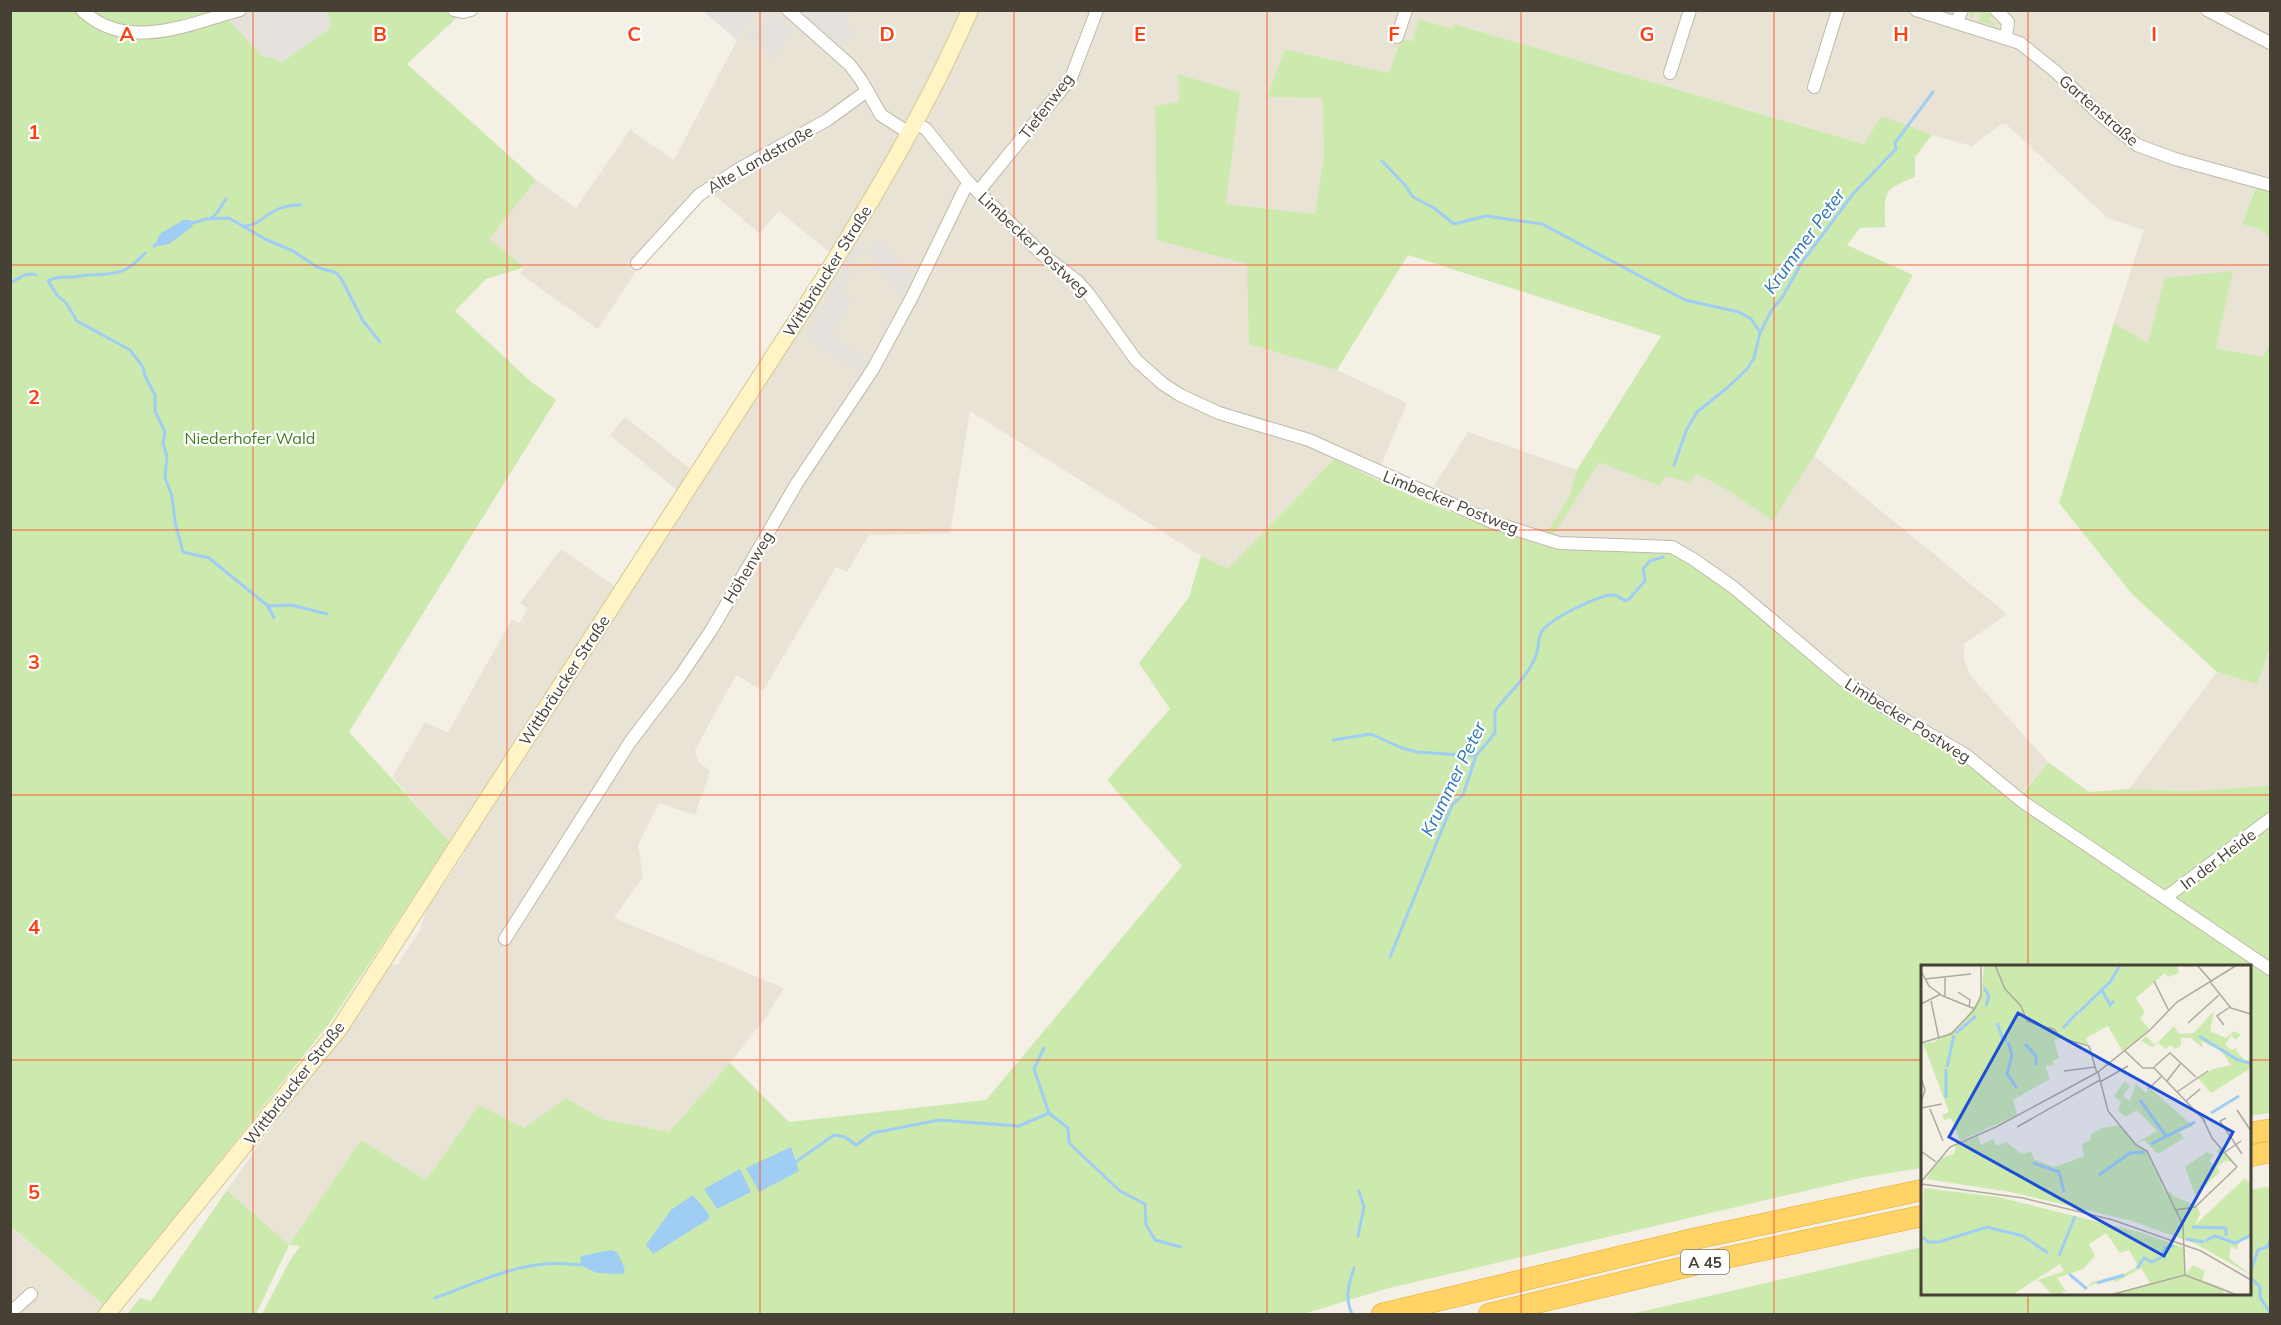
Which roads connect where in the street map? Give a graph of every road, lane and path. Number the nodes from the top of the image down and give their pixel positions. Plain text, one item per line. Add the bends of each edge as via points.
1 (82, 10) edge
2 (240, 10) edge
3 (454, 10) edge
4 (471, 10) edge
5 (788, 10) edge
6 (970, 10) edge
7 (1097, 10) edge
8 (1406, 10) edge
9 (1690, 10) edge
10 (1838, 10) edge
11 (1916, 10) edge
12 (1962, 10) edge
13 (1996, 10) edge
14 (2209, 11) edge
15 (1956, 22) junction
16 (1397, 37) dead end
17 (2006, 38) junction
18 (2271, 43) edge
19 (1670, 73) dead end
20 (1814, 87) dead end
21 (867, 91) junction
22 (912, 128) junction
23 (2271, 185) edge
24 (974, 187) junction
25 (637, 263) dead end
26 (2271, 819) edge
27 (2164, 898) junction
28 (505, 939) dead end
29 (2271, 969) edge
30 (2271, 1130) edge
31 (2251, 1133) edge
32 (2271, 1152) edge
33 (2251, 1156) edge
34 (1921, 1190) edge
35 (1921, 1216) edge
36 (31, 1294) dead end
37 (10, 1313) edge
38 (107, 1314) edge
39 (1382, 1314) edge
40 (1489, 1314) edge

1 - 2 street via 113,30 132,34 153,33
3 - 4 street
5 - 21 street, Limbecker Postweg via 850,65
6 - 22 main road, Wittbräucker Straße
7 - 24 street, Tiefenweg via 1071,78
8 - 16 street
9 - 19 street
10 - 20 street
11 - 15 street, Gartenstraße
12 - 15 street
13 - 17 street via 2008,22
14 - 18 street
15 - 17 street, Gartenstraße
17 - 23 street, Gartenstraße via 2032,52 2137,145
21 - 22 street, Limbecker Postweg via 881,115
21 - 25 street, Alte Landstraße via 827,120 699,195
22 - 24 street, Limbecker Postweg via 931,135
22 - 38 main road, Wittbräucker Straße via 820,284 339,1029
24 - 27 street, Limbecker Postweg via 1043,255 1083,287 1136,360 1180,395 1219,413 1309,440 1492,522 1559,543 1672,547 1733,587 1843,680 1966,755 2023,802
24 - 28 street, Höhenweg via 964,190 873,369 797,483 712,628 630,742
26 - 27 street, In der Heide
27 - 29 street, Limbecker Postweg
30 - 31 highway
32 - 33 highway
34 - 39 highway, A 45 via 1698,1238
35 - 40 highway, A 45 via 1710,1261
36 - 37 street

